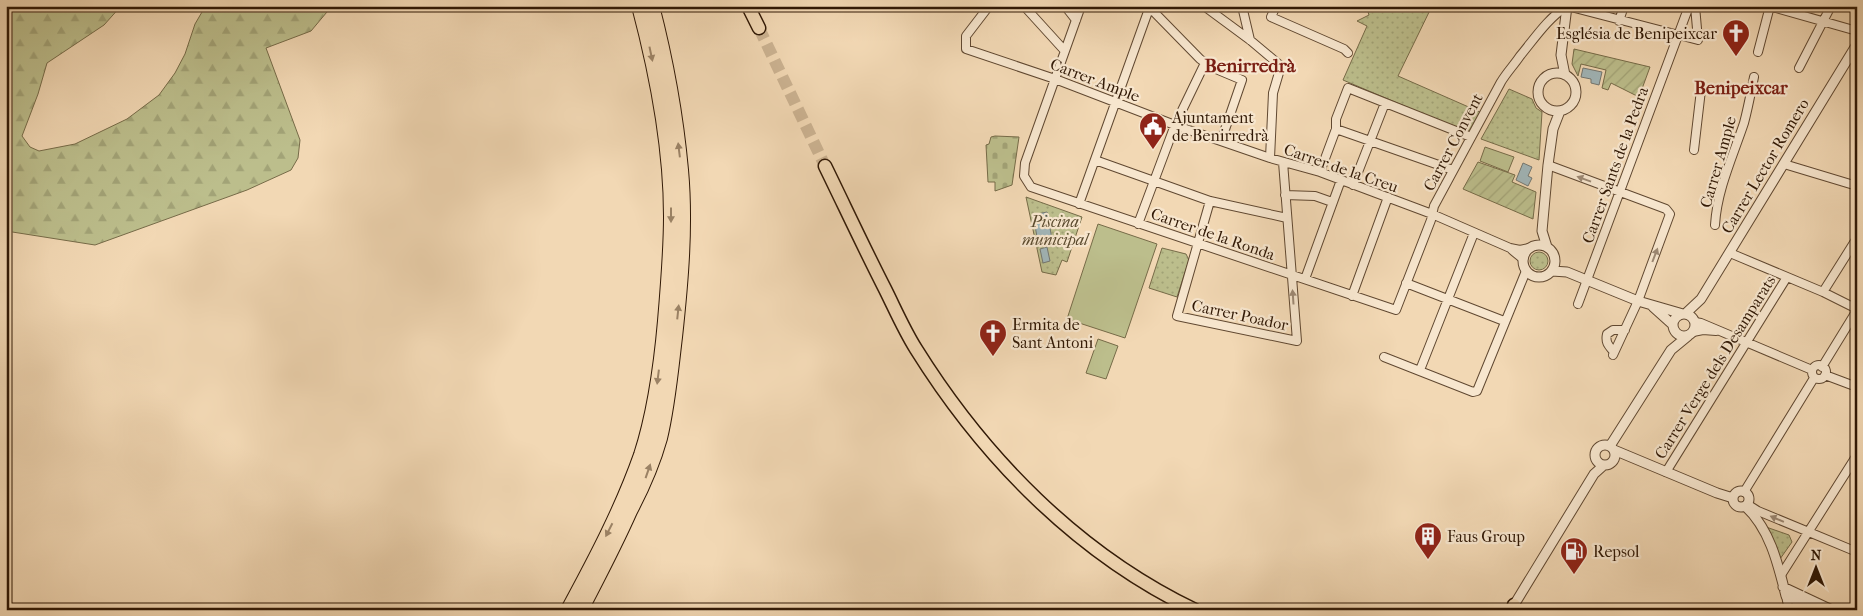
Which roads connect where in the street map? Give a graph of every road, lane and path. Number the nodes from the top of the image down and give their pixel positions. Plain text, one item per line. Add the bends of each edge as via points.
1 (639, 6) edge
2 (652, 6) edge
3 (748, 6) edge
4 (989, 6) edge
5 (1024, 6) edge
6 (1065, 6) edge
7 (1081, 6) edge
8 (1204, 6) edge
9 (1242, 6) edge
10 (1276, 6) edge
11 (1567, 6) edge
12 (1624, 6) edge
13 (1689, 6) edge
14 (1695, 6) edge
15 (1770, 6) edge
16 (1831, 6) edge
17 (1150, 8) edge
18 (1076, 20) junction
19 (1619, 21) junction
20 (1823, 22) junction
21 (759, 28) tunnel mouth
22 (1857, 30) edge
23 (1677, 36) junction
24 (1250, 40) junction
25 (1857, 44) edge
26 (1064, 50) junction
27 (1758, 52) dead end
28 (1348, 53) dead end
29 (1561, 54) junction
30 (1205, 63) junction
31 (1799, 68) dead end
32 (1548, 75) junction
33 (1564, 75) junction
34 (1754, 77) dead end
35 (1055, 79) junction
36 (1701, 90) dead end
37 (1115, 102) junction
38 (1385, 103) junction
39 (1548, 109) junction
40 (1560, 111) junction
41 (1175, 125) junction
42 (1336, 129) junction
43 (1552, 129) junction
44 (1470, 137) junction
45 (1371, 140) junction
46 (1221, 141) junction
47 (1694, 150) dead end
48 (1270, 158) junction
49 (1095, 160) junction
50 (1282, 162) junction
51 (1784, 164) junction
52 (1548, 165) junction
53 (825, 166) tunnel mouth
54 (1452, 170) junction
55 (1320, 172) junction
56 (1341, 180) junction
57 (1153, 181) junction
58 (1353, 184) junction
59 (1857, 186) edge
60 (1620, 193) junction
61 (1285, 195) junction
62 (1388, 197) junction
63 (1210, 201) junction
64 (1332, 202) junction
65 (1079, 204) junction
66 (1432, 214) junction
67 (1287, 218) junction
68 (1138, 224) junction
69 (1715, 224) dead end
70 (1542, 231) junction
71 (1474, 233) junction
72 (1857, 238) edge
73 (1199, 244) junction
74 (1531, 247) junction
75 (1548, 247) junction
76 (1510, 248) junction
77 (1730, 253) junction
78 (1555, 258) junction
79 (1523, 259) junction
80 (1552, 271) junction
81 (1566, 272) junction
82 (1528, 273) junction
83 (1291, 275) junction
84 (1787, 277) junction
85 (1305, 279) junction
86 (1587, 281) junction
87 (1406, 283) junction
88 (1823, 292) junction
89 (1352, 296) junction
90 (1448, 299) junction
91 (1638, 300) junction
92 (1578, 304) dead end
93 (1651, 305) junction
94 (1396, 310) joint
95 (1857, 310) edge
96 (1689, 317) junction
97 (1504, 321) junction
98 (1674, 327) junction
99 (1624, 330) junction
100 (1720, 331) junction
101 (1690, 334) junction
102 (1747, 343) junction
103 (1671, 350) junction
104 (1384, 357) dead end
105 (1420, 370) junction
106 (1824, 371) junction
107 (1813, 374) junction
108 (1857, 387) edge
109 (1612, 448) junction
110 (1857, 455) edge
111 (1630, 456) junction
112 (1614, 460) junction
113 (1600, 462) junction
114 (1666, 472) junction
115 (1744, 492) junction
116 (1733, 498) junction
117 (1746, 505) junction
118 (1808, 532) junction
119 (1857, 552) edge
120 (1133, 575) junction
121 (1781, 575) junction
122 (1147, 584) junction
123 (1785, 592) junction
124 (1513, 608) edge
125 (568, 610) edge
126 (581, 610) edge
127 (1180, 610) edge
128 (1195, 610) edge
129 (1206, 610) edge
130 (1789, 610) edge
131 (1817, 610) edge
132 (1832, 610) edge

1 -> 125 highway via 660,102 670,184 668,279 657,390 640,456 614,520
126 -> 2 highway via 646,479 660,438 674,350 683,241 681,172 674,112
3 - 21 highway
4 - 35 street, Carrer Ample via 966,36 966,49
5 - 26 street
6 - 18 street
7 - 18 street
8 - 24 street
9 - 24 street
10 - 28 street via 1271,17
11 - 19 street
11 - 29 street
11 - 44 street, Carrer Convent via 1554,14 1510,68
12 - 19 street
13 - 23 street, Carrer Sants de la Pedra
14 - 23 street via 1698,40
15 - 20 street
15 - 27 street
16 - 20 street
17 - 30 street
17 - 37 street
18 - 26 street
19 - 23 street
20 - 22 street
20 - 31 street
23 - 60 street, Carrer Sants de la Pedra
24 - 48 street via 1281,66 1274,86
25 - 51 street, Carrer Lector Romero
26 - 35 street
29 - 32 street
29 - 33 street
30 - 41 street
30 - 46 street via 1242,80
32 - 33 street
32 - 39 street via 1540,83 1538,92 1539,99
33 - 40 street via 1572,80 1576,93 1571,105
34 - 69 street, Carrer Ample
35 - 37 street, Carrer Ample
35 - 65 street, Carrer de la Ronda via 1025,163 1025,180 1036,190
36 - 47 street
37 - 41 street, Carrer Ample
37 - 49 street
38 - 42 street via 1348,88 1336,119
38 - 44 street
38 - 45 street
39 - 40 street
39 - 43 street
40 - 43 street
41 - 46 street, Carrer Ample
41 - 57 street
42 - 45 street
42 - 55 street
43 - 52 street
44 - 54 street, Carrer Convent
45 - 54 street
45 - 58 street
46 - 48 street, Carrer Ample
48 - 50 street, Carrer de la Creu
49 - 57 street
49 - 65 street
50 - 55 street, Carrer de la Creu
50 - 61 street
51 - 59 street
51 - 77 street, Carrer Lector Romero
60 -> 52 street
52 - 70 street
53 - 120 highway via 901,322 950,400 1022,486 1092,547
54 - 66 street, Carrer Convent
55 - 56 street, Carrer de la Creu
56 - 58 street, Carrer de la Creu
56 - 64 street
57 - 63 street
57 - 68 street
58 - 62 street, Carrer de la Creu
60 - 86 street, Carrer Sants de la Pedra
91 -> 60 street via 1670,214 1666,209
61 - 64 street via 1315,196
61 - 67 street
62 - 66 street, Carrer de la Creu
62 - 89 street
63 - 67 street
63 - 73 street
64 - 85 street
65 - 68 street, Carrer de la Ronda
66 - 71 street, Carrer de la Creu
66 - 87 street, Carrer Convent
67 - 83 street
68 - 73 street, Carrer de la Ronda
70 - 74 street
70 - 75 street
71 - 76 street, Carrer de la Creu
71 - 90 street
72 - 88 street
73 - 83 street, Carrer de la Ronda
73 -> 83 street, Carrer Poador via 1177,316 1297,341
74 - 75 street
74 - 76 street
74 - 79 street
75 - 78 street
76 - 79 street
77 - 84 street
77 - 96 street, Carrer Lector Romero
78 - 80 street
78 - 81 street
79 - 82 street
80 - 81 street
80 - 82 street via 1545,277 1534,277
81 - 86 street
82 - 97 street via 1520,281
83 - 85 street, Carrer de la Ronda
84 - 88 street
84 - 102 street, Carrer Verge dels Desamparats
85 - 89 street, Carrer de la Ronda
86 - 91 street
86 - 92 street, Carrer Sants de la Pedra
87 - 90 street
87 - 94 street, Carrer Convent
88 - 95 street
89 - 94 street, Carrer de la Ronda
90 - 97 street
90 - 105 street
91 - 93 street
91 - 99 street
93 - 96 street
93 - 98 street
95 - 106 street
96 - 98 street via 1675,319
96 - 100 street
96 - 101 street via 1695,329
97 - 105 street via 1477,391
98 - 101 street via 1679,335
98 - 103 street
99 - 99 street via 1614,354 1608,346 1607,334 1613,330
100 - 101 street via 1703,330
100 - 102 street
101 - 103 street
102 - 107 street
102 - 114 street, Carrer Verge dels Desamparats
103 - 109 street
104 - 105 street
106 - 107 street via 1820,379
106 - 107 street via 1816,366
106 - 108 street
107 - 115 street
109 - 111 street
109 - 112 street
109 - 113 street via 1604,445 1599,448 1596,453
110 - 118 street
111 - 112 street
111 - 114 street
112 - 113 street via 1610,464
113 - 124 street
114 - 116 street
115 - 116 street via 1738,492
115 - 117 street via 1749,497
116 - 117 street via 1738,506
118 -> 117 street
117 - 121 street via 1766,536
118 - 119 street
118 - 121 street
120 - 122 highway
120 - 127 highway via 1142,588
121 - 123 street
122 - 128 highway
122 - 129 highway
123 - 130 street
123 - 131 street
123 - 132 street

